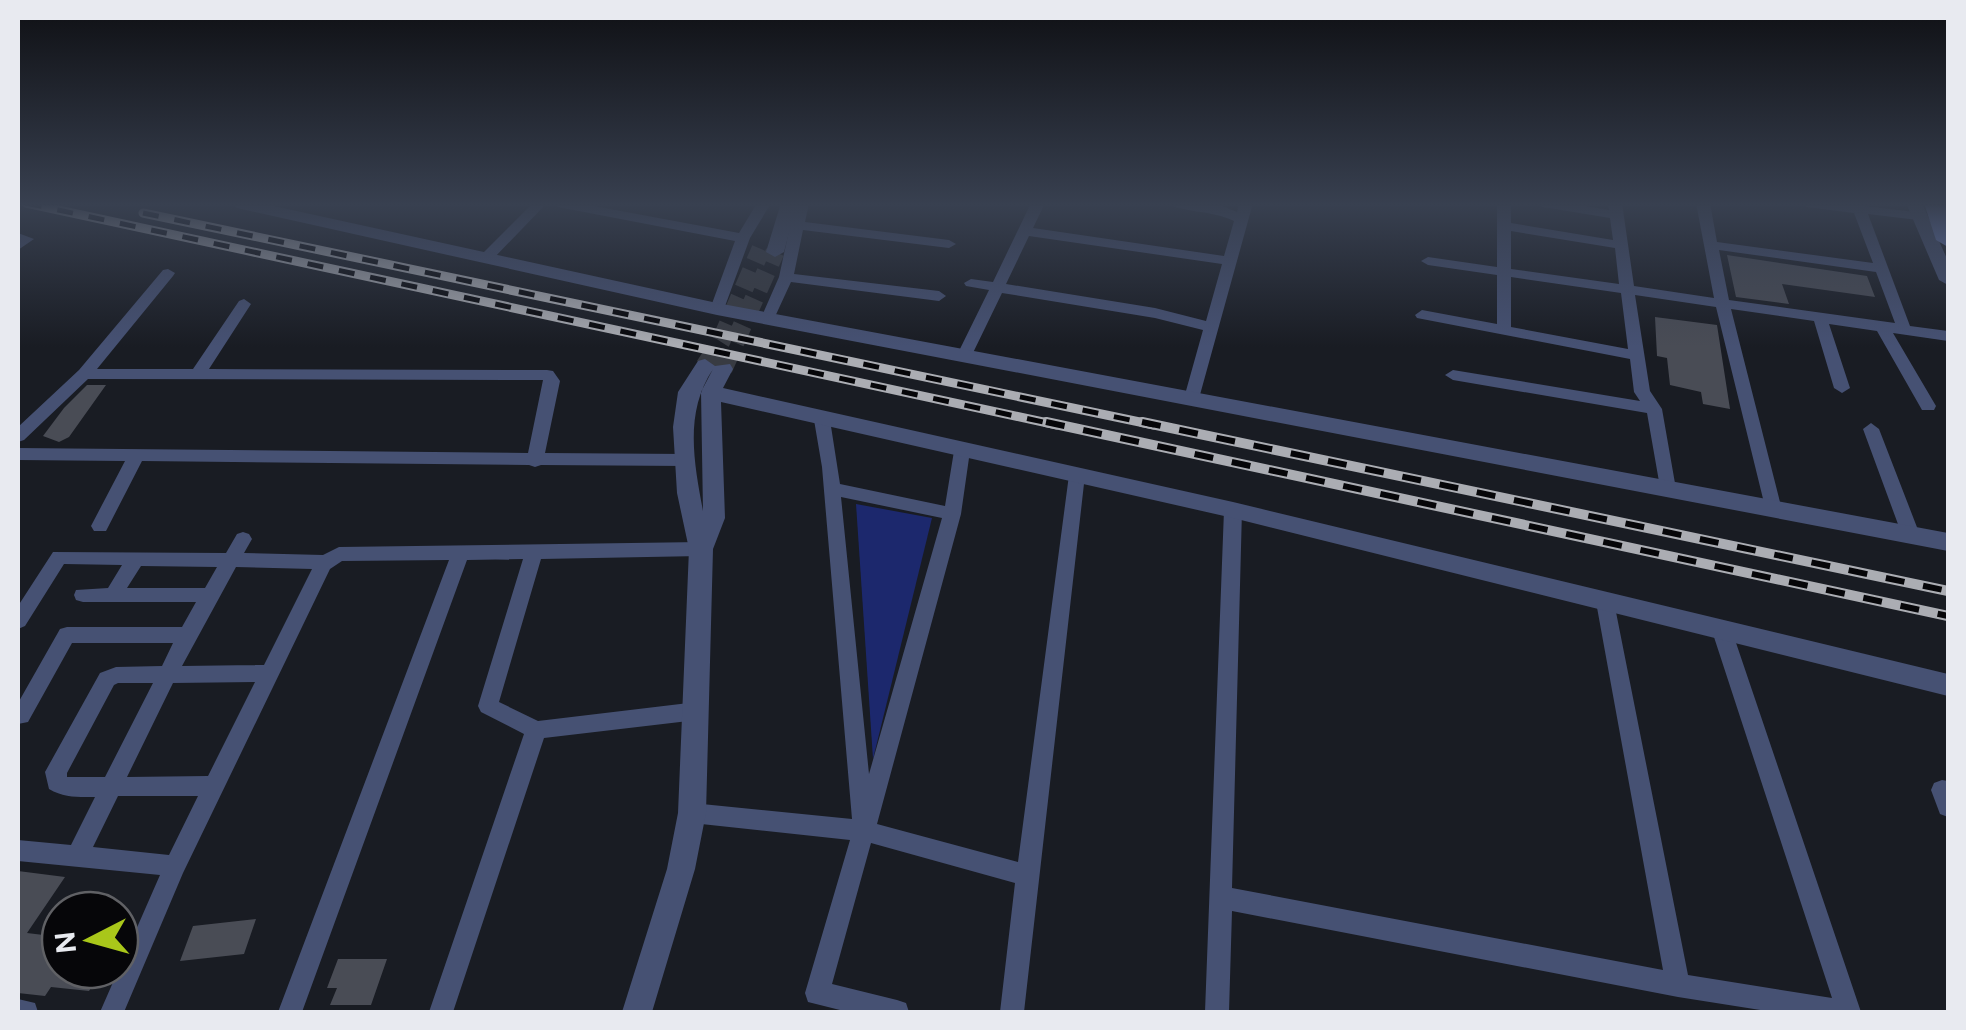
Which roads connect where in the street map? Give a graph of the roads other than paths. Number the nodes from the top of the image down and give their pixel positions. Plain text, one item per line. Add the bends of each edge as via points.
1 (455, 251) edge
2 (493, 251) edge
3 (737, 251) edge
4 (791, 251) edge
5 (1015, 251) edge
6 (1156, 251) edge
7 (1231, 251) edge
8 (1503, 251) edge
9 (1622, 251) edge
10 (1712, 251) edge
11 (1759, 251) edge
12 (1875, 251) edge
13 (1938, 251) edge
14 (486, 258) junction
15 (1428, 261) dead end
16 (1228, 262) junction
17 (1882, 269) junction
18 (168, 273) dead end
19 (1503, 274) junction
20 (786, 276) junction
21 (1948, 280) edge
22 (971, 283) dead end
23 (998, 288) junction
24 (1629, 293) junction
25 (940, 296) dead end
26 (244, 304) dead end
27 (1722, 306) junction
28 (717, 308) junction
29 (1422, 314) dead end
30 (768, 318) junction
31 (1820, 318) junction
32 (1882, 326) junction
33 (1211, 327) junction
34 (1904, 329) junction
35 (1504, 330) junction
36 (1948, 336) edge
37 (965, 356) junction
38 (1636, 356) junction
39 (199, 372) junction
40 (84, 374) junction
41 (1454, 375) dead end
42 (1842, 388) dead end
43 (711, 392) junction
44 (1192, 398) junction
45 (1928, 406) dead end
46 (1654, 409) junction
47 (822, 420) junction
48 (1871, 429) dead end
49 (18, 436) edge
50 (962, 451) junction
51 (18, 454) edge
52 (136, 456) junction
53 (686, 460) junction
54 (536, 461) junction
55 (1077, 475) junction
56 (831, 488) junction
57 (1668, 489) junction
58 (1233, 510) junction
59 (1773, 510) junction
60 (952, 514) junction
61 (100, 526) dead end
62 (1911, 535) junction
63 (242, 539) dead end
64 (1948, 542) edge
65 (700, 549) junction
66 (462, 553) junction
67 (534, 553) junction
68 (136, 558) junction
69 (230, 560) junction
70 (326, 562) junction
71 (83, 595) dead end
72 (113, 595) junction
73 (210, 595) junction
74 (1605, 602) junction
75 (18, 621) edge
76 (1722, 631) junction
77 (187, 634) junction
78 (271, 673) junction
79 (167, 674) junction
80 (1948, 685) edge
81 (697, 711) junction
82 (19, 722) edge
83 (536, 730) junction
84 (110, 786) junction
85 (215, 786) junction
86 (1948, 791) edge
87 (1948, 807) edge
88 (692, 814) junction
89 (864, 830) junction
90 (18, 851) edge
91 (76, 856) junction
92 (175, 866) junction
93 (1026, 875) junction
94 (1219, 898) junction
95 (1678, 985) junction
96 (18, 1011) edge
97 (26, 1012) edge
98 (112, 1012) edge
99 (290, 1012) edge
100 (441, 1012) edge
101 (637, 1012) edge
102 (897, 1012) edge
103 (1012, 1012) edge
104 (1217, 1012) edge
105 (1846, 1012) edge

1 - 14 street
2 - 14 street
3 - 28 street
4 - 20 street
5 - 23 street
6 - 16 street
7 - 16 street
8 - 19 street
9 - 24 street
10 - 27 street
11 - 17 street
12 - 17 street
13 - 21 street
14 - 28 street
15 - 19 street
16 - 33 street
17 - 34 street
18 - 40 street
19 - 24 street
19 - 35 street
20 - 25 street
20 - 30 street
22 - 23 street
23 - 33 street
23 - 37 street
24 - 27 street
24 - 38 street
26 - 39 street
27 - 31 street
27 - 59 street
28 - 30 street
29 - 35 street
30 - 37 street
31 - 32 street
31 - 42 street
32 - 34 street
32 - 45 street
33 - 44 street
34 - 36 street
35 - 38 street
37 - 44 street
38 - 46 street via 1642,392
39 - 40 street
39 - 54 street via 547,375 552,381
40 - 49 street
41 - 46 street
43 - 47 street
43 - 53 street via 714,368 688,394
43 - 65 street via 714,518
44 - 57 street
46 - 57 street
47 - 50 street
47 - 56 street
48 - 62 street
50 - 55 street
50 - 60 street
51 - 52 street
52 - 54 street
52 - 61 street
53 - 54 street
53 - 65 street
55 - 58 street
55 - 93 street
56 - 60 street
56 - 89 street
57 - 59 street
58 - 74 street
58 - 94 street
59 - 62 street
60 - 89 street
62 - 64 street
63 - 69 street
65 - 67 street
65 - 81 street
66 - 67 street
66 - 70 street via 339,554
66 - 99 street
67 - 83 street via 488,706
68 - 69 street
68 - 72 street
68 - 75 street via 59,557
69 - 70 street
69 - 73 street
70 - 78 street
71 - 72 street
72 - 73 street
73 - 77 street
74 - 76 street
74 - 95 street
76 - 80 street
76 - 105 street
77 - 79 street
77 - 82 street via 68,635
78 - 79 street
78 - 85 street
79 - 84 street
79 - 84 street via 108,680 56,772 56,782 65,787
81 - 83 street
81 - 88 street
83 - 100 street
84 - 85 street
84 - 91 street
85 - 92 street
86 - 87 street via 1942,790
88 - 89 street
88 - 101 street
89 - 93 street
89 - 102 street via 817,993
90 - 91 street
91 - 92 street
92 - 98 street
93 - 103 street
94 - 95 street
94 - 104 street
95 - 105 street
96 - 97 street

